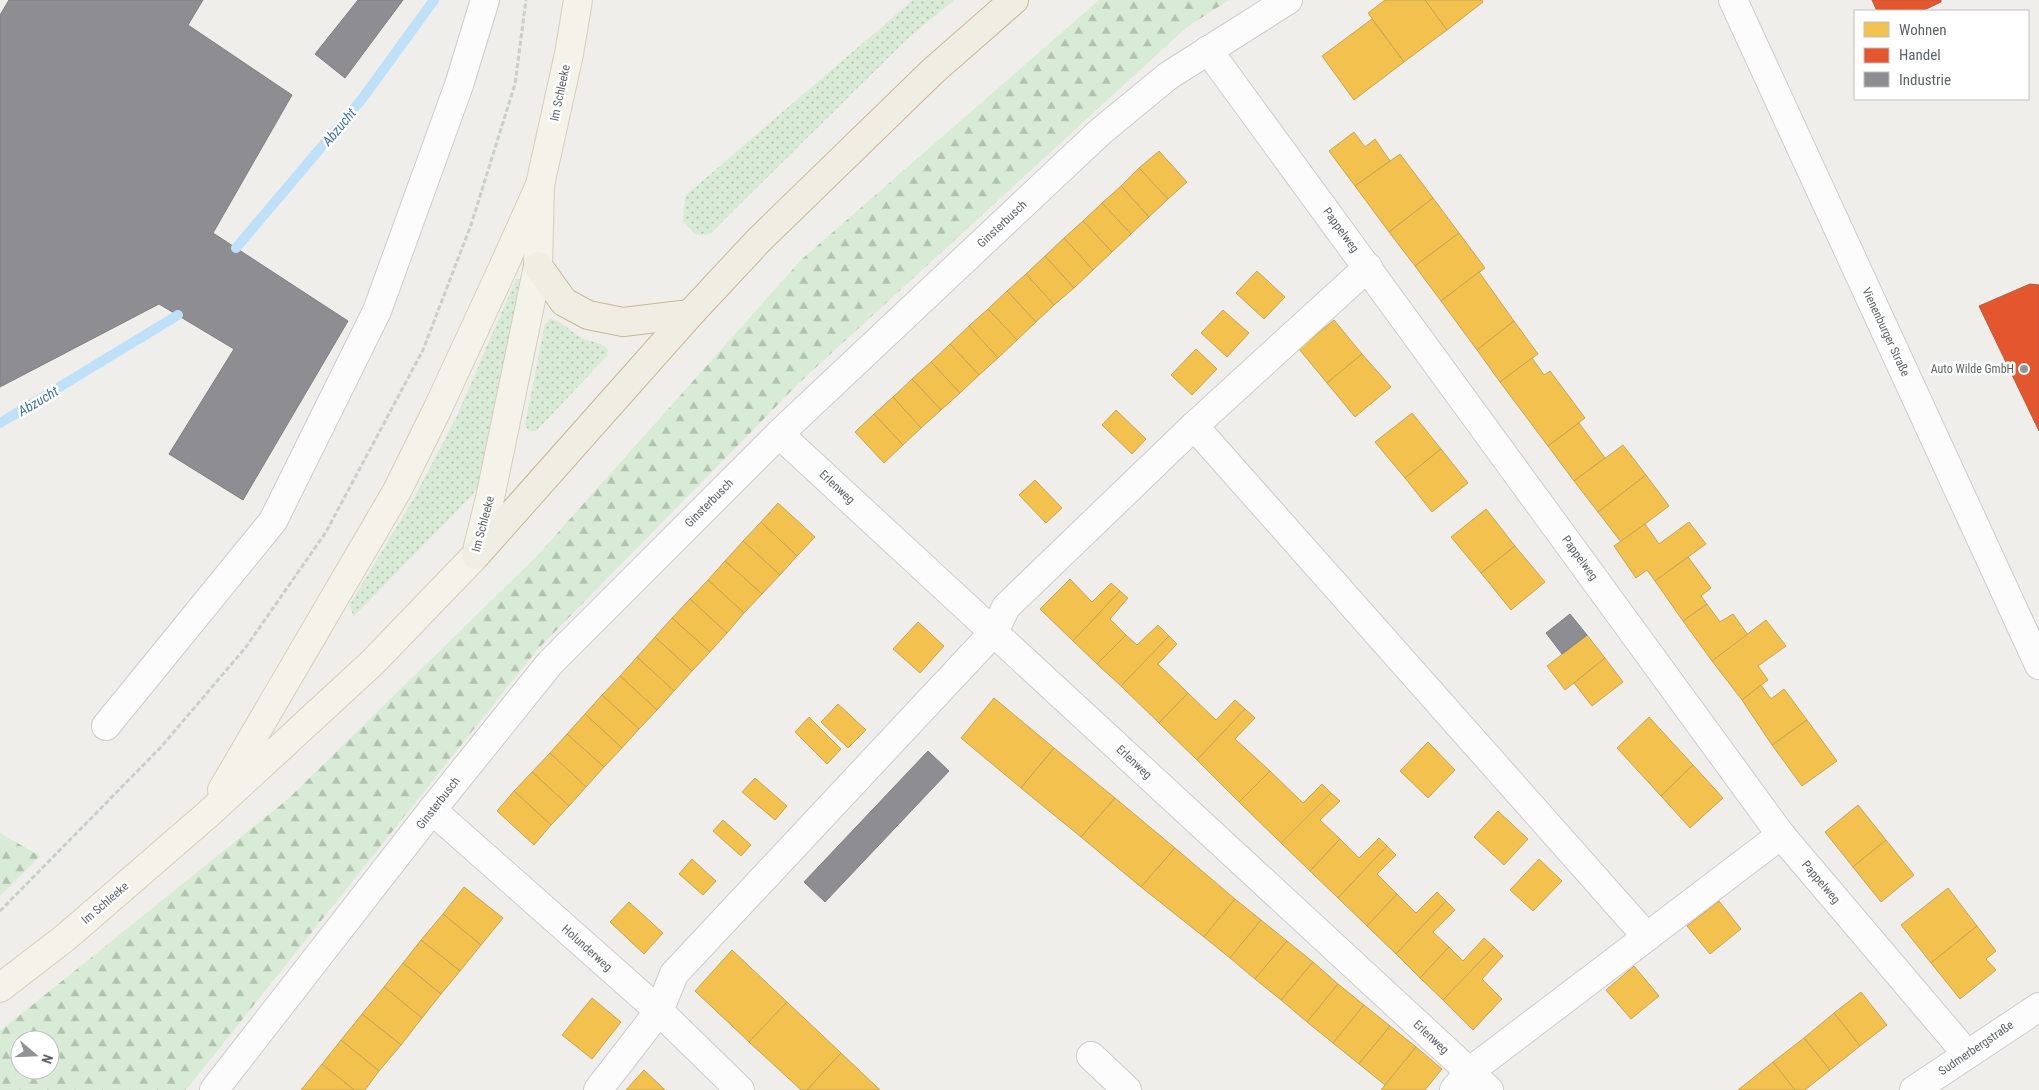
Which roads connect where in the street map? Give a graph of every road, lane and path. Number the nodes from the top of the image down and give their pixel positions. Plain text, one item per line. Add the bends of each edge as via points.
1 (485, 0) edge
2 (578, 0) edge
3 (1014, 0) edge
4 (1288, 0) edge
5 (1733, 0) edge
6 (1208, 50) junction
7 (540, 185) junction
8 (538, 266) junction
9 (1368, 267) junction
10 (690, 314) junction
11 (1194, 426) junction
12 (779, 434) junction
13 (476, 555) junction
14 (994, 632) junction
15 (2039, 665) edge
16 (106, 726) dead end
17 (432, 810) junction
18 (207, 815) junction
19 (1781, 835) junction
20 (1647, 937) junction
21 (0, 988) edge
22 (2039, 1007) edge
23 (659, 1011) junction
24 (1966, 1054) junction
25 (1090, 1056) dead end
26 (1471, 1084) edge
27 (214, 1090) edge
28 (598, 1090) edge
29 (740, 1090) edge
30 (1127, 1090) edge
31 (1914, 1090) edge

1 - 16 street via 459,85 377,311 273,521
2 - 7 main road, Im Schleeke
3 - 10 highway via 878,123 759,240
4 - 6 street, Ginsterbusch
5 - 15 street, Vienenburger Straße
6 - 9 street, Pappelweg
6 - 12 street, Ginsterbusch via 1168,76 1100,132
7 - 8 main road, Im Schleeke
7 - 18 main road, Im Schleeke via 397,491
8 - 10 highway via 564,302 588,315 623,322
8 - 13 main road, Im Schleeke
9 - 11 street
9 - 19 street, Pappelweg
10 - 13 highway
11 - 14 street via 1006,608
11 - 20 street
12 - 14 street, Erlenweg
12 - 17 street, Ginsterbusch via 550,663
13 - 18 main road, Im Schleeke via 372,663
14 - 23 street via 674,974
14 - 26 street, Erlenweg
17 - 23 street, Holunderweg
17 - 27 street, Ginsterbusch
18 - 21 main road, Im Schleeke via 66,937
19 - 20 street
19 - 24 street, Pappelweg
20 - 26 street
22 - 24 street, Sudmerbergstraße
23 - 28 street
23 - 29 street, Holunderweg
24 - 31 street, Sudmerbergstraße
25 - 30 street

